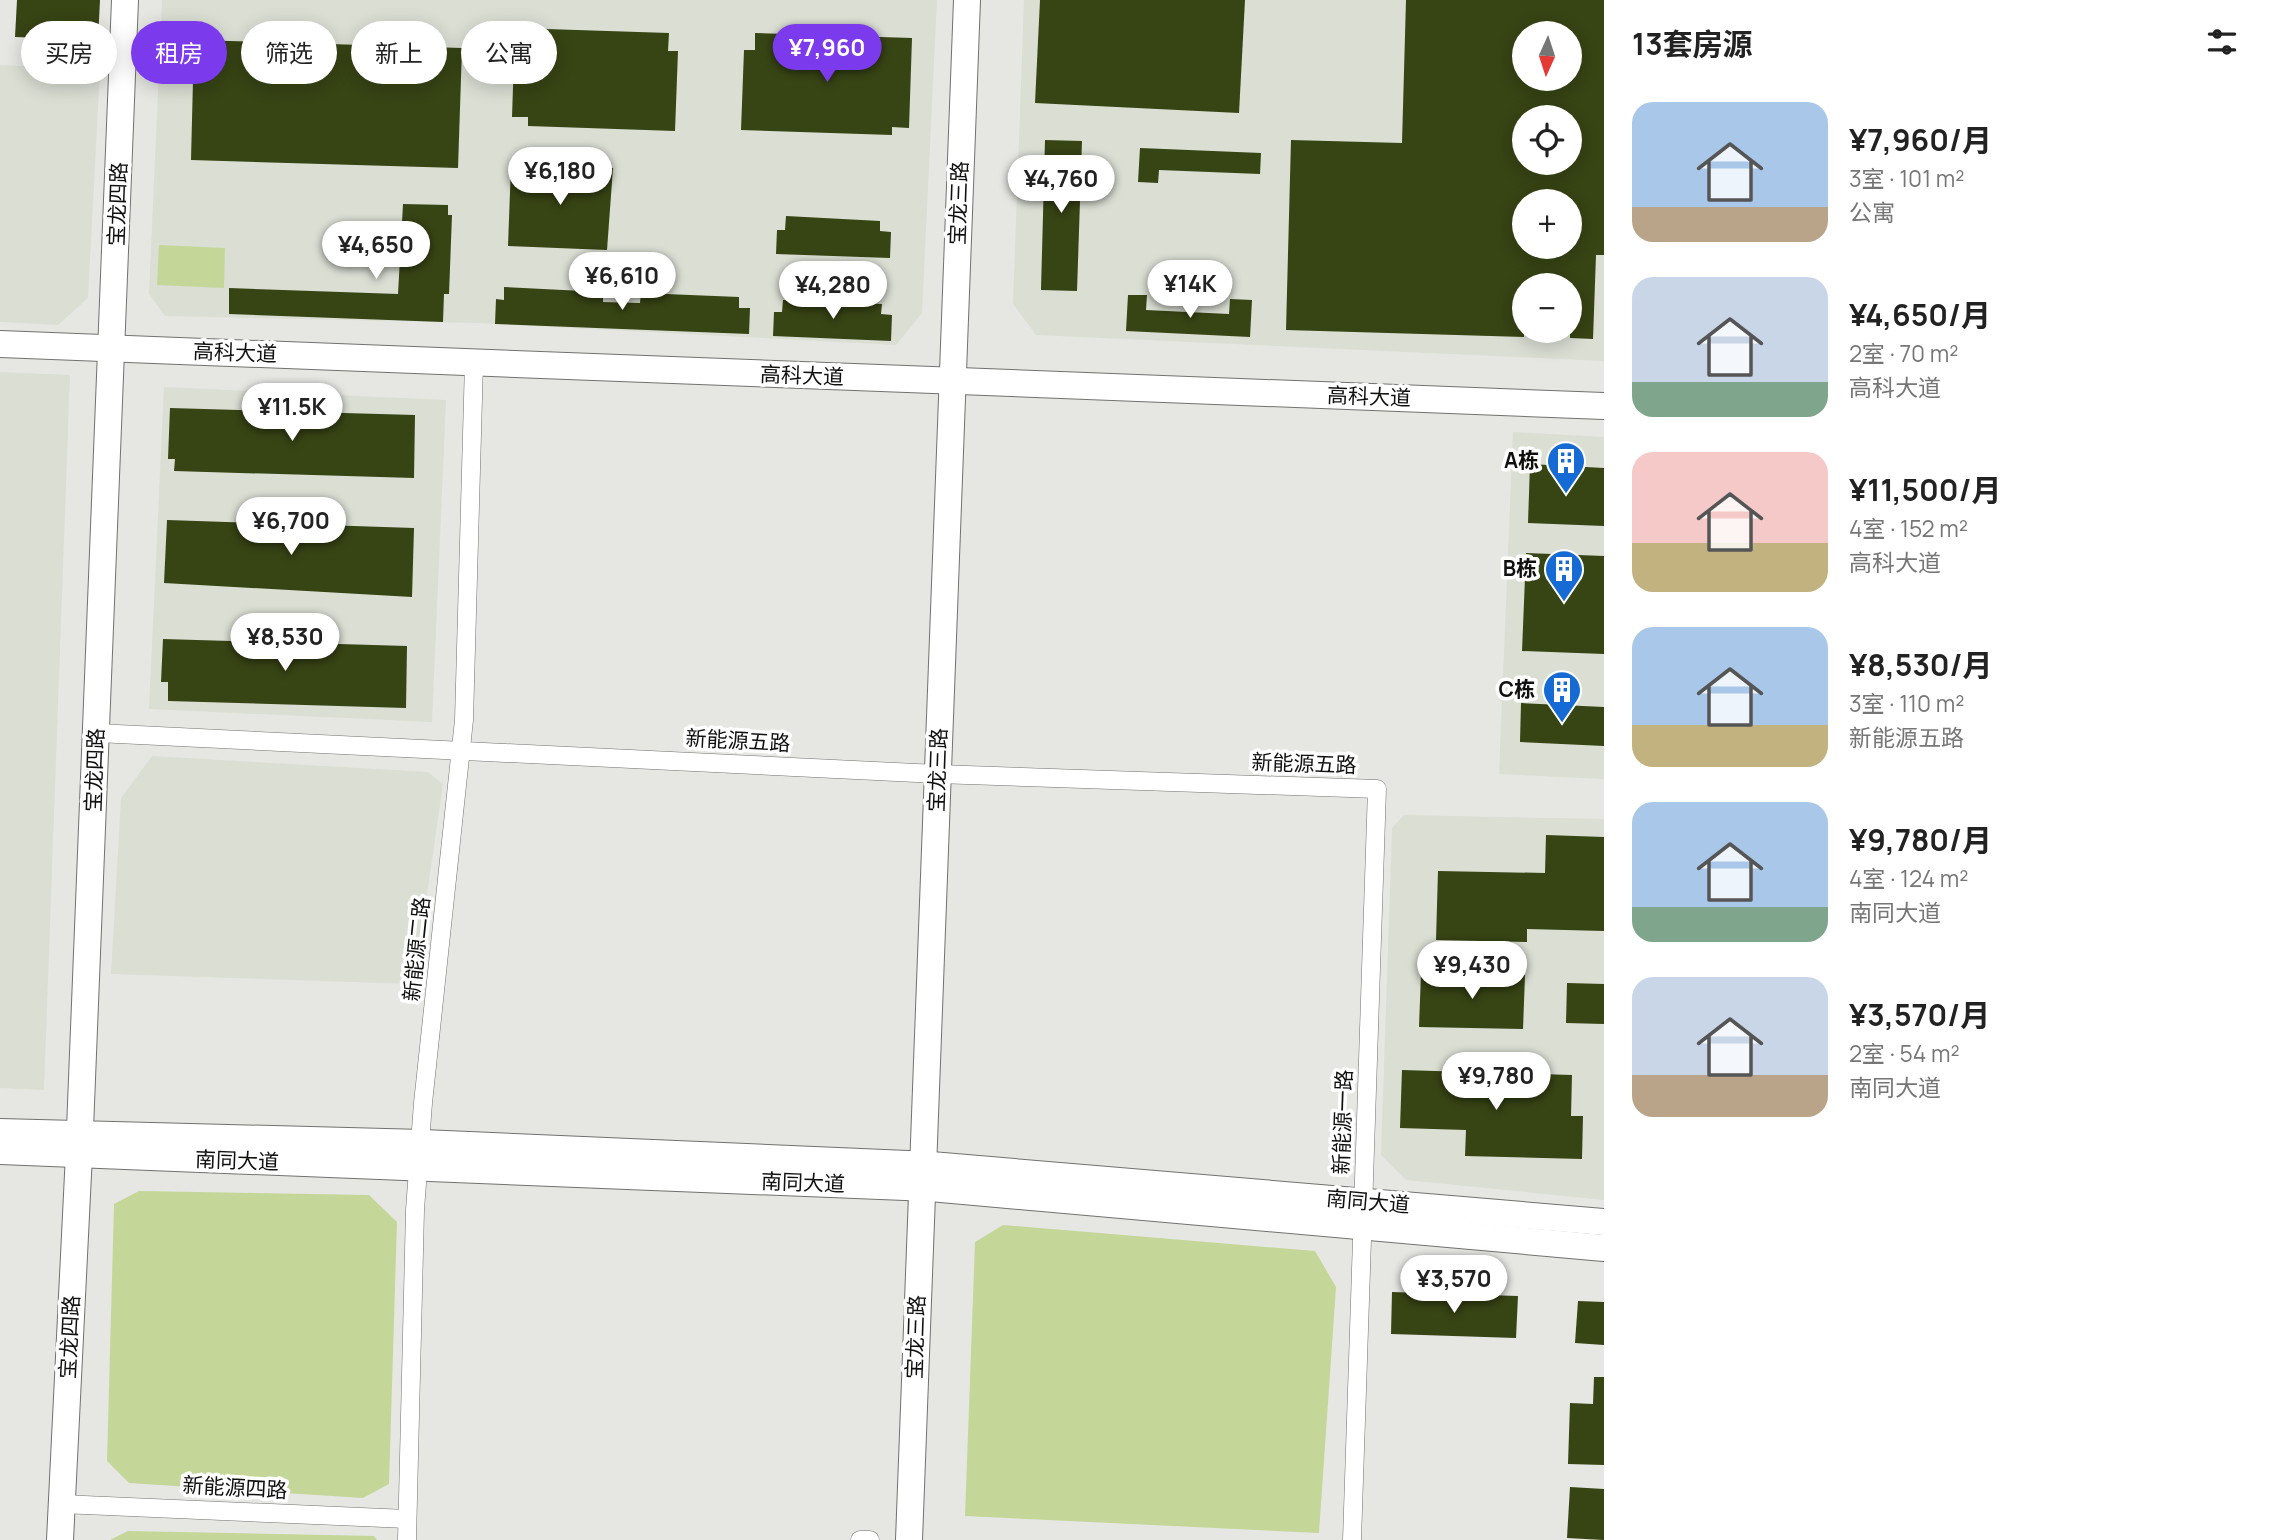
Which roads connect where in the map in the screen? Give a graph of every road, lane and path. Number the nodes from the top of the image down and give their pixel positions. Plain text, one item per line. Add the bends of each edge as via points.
1 (125, 0) edge
2 (967, 0) edge
3 (984, 0) edge
4 (0, 344) edge
5 (113, 348) junction
6 (474, 363) junction
7 (961, 382) junction
8 (1604, 406) edge
9 (97, 733) junction
10 (461, 750) junction
11 (946, 774) junction
12 (1377, 789) joint
13 (0, 1132) edge
14 (80, 1145) junction
15 (0, 1151) edge
16 (419, 1155) junction
17 (931, 1177) junction
18 (1362, 1213) junction
19 (1604, 1222) edge
20 (1604, 1248) edge
21 (61, 1504) junction
22 (407, 1519) junction
23 (860, 1539) edge
24 (60, 1540) edge
25 (407, 1540) edge
26 (870, 1540) edge
27 (909, 1540) edge
28 (926, 1540) edge
29 (1352, 1540) edge

1 - 5 street, 宝龙四路
2 - 7 street, 宝龙三路
3 - 7 street, 宝龙三路
4 - 5 street, 高科大道
5 - 6 street, 高科大道
5 - 9 street, 宝龙四路
6 - 7 street, 高科大道
6 - 10 street, 新能源二路
7 - 8 street, 高科大道
7 - 11 street, 宝龙三路
9 - 10 street, 新能源五路
9 - 14 street, 宝龙四路
10 - 11 street, 新能源五路
10 - 16 street, 新能源二路
11 - 12 street, 新能源五路
11 - 17 street, 宝龙三路
12 - 18 street, 新能源一路
13 - 14 street, 南同大道
14 - 15 street, 南同大道
14 - 16 street, 南同大道
14 - 21 street, 宝龙四路
16 - 17 street, 南同大道
16 - 22 street, 新能源二路
17 - 18 street, 南同大道
17 - 27 street, 宝龙三路
17 - 28 street, 宝龙三路
18 - 19 street, 南同大道
18 - 20 street, 南同大道
18 - 29 street, 新能源一路
21 - 22 street, 新能源四路
21 - 24 street, 宝龙四路
22 - 25 street, 新能源二路
23 - 26 street

